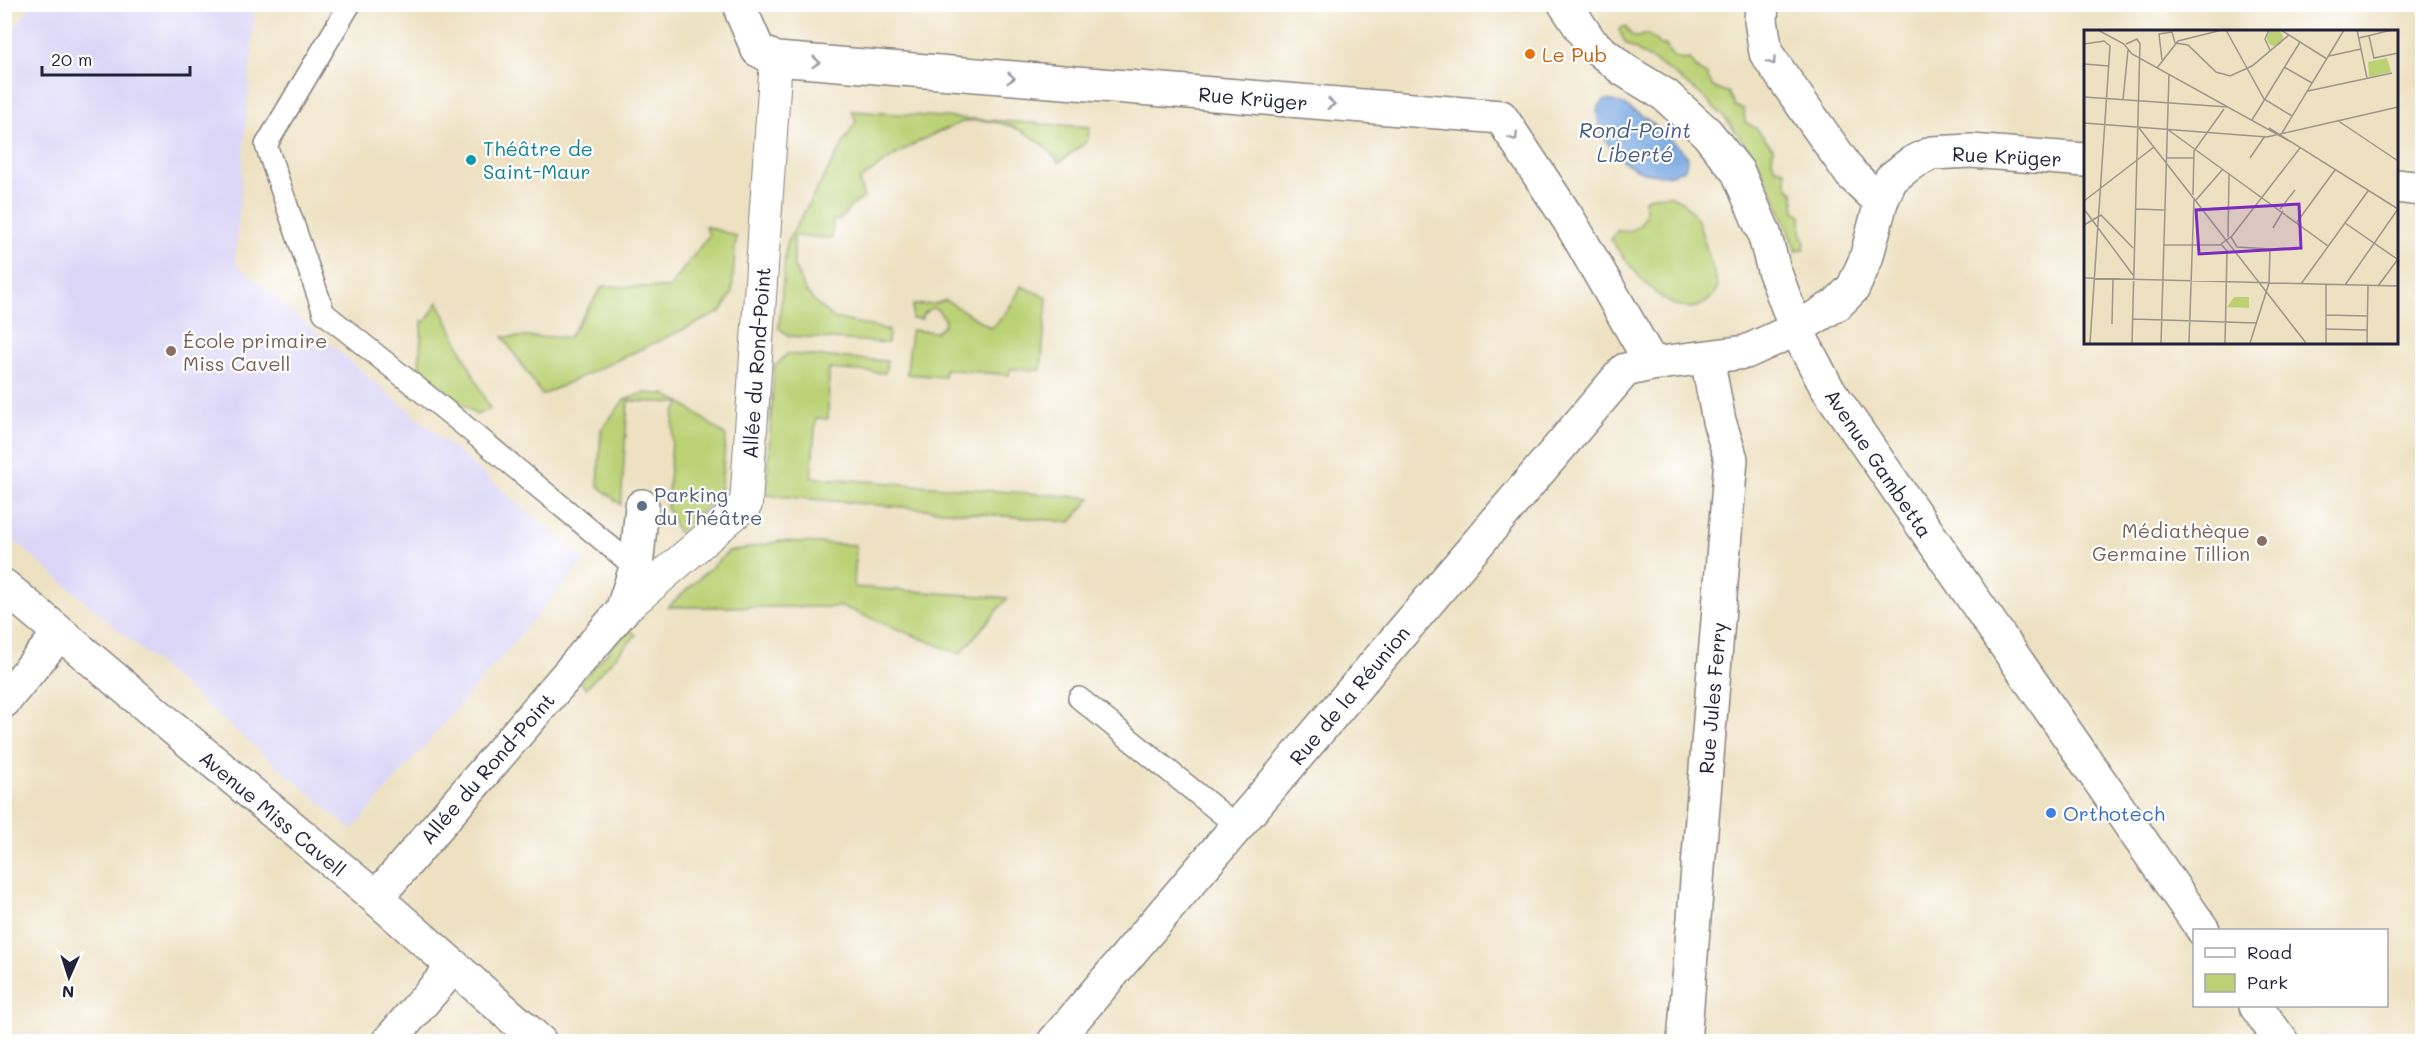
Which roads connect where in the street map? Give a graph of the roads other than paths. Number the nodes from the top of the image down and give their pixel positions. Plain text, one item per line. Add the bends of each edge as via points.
1 (350, 4) edge
2 (1565, 4) edge
3 (1762, 4) edge
4 (742, 9) edge
5 (776, 59) junction
6 (2084, 160) edge
7 (2397, 186) edge
8 (2422, 189) edge
9 (1881, 202) junction
10 (1796, 329) junction
11 (1707, 358) junction
12 (1652, 364) junction
13 (642, 506) dead end
14 (636, 568) junction
15 (4, 586) edge
16 (622, 611) junction
17 (60, 633) junction
18 (1079, 698) dead end
19 (4, 701) edge
20 (1238, 826) junction
21 (376, 898) junction
22 (2202, 929) edge
23 (454, 966) junction
24 (2257, 1007) edge
25 (388, 1041) edge
26 (540, 1041) edge
27 (1054, 1041) edge
28 (1684, 1041) edge
29 (2282, 1041) edge

1 - 14 lane via 266,145 324,313
2 - 10 street, Avenue Gambetta via 1591,43 1624,70 1665,95 1707,133 1738,172 1764,233
3 -> 9 street via 1766,53 1851,174
4 - 5 street via 758,50
5 -> 12 street, Rue Krüger via 1501,117 1569,220
5 - 16 street, Allée du Rond-Point via 746,504
6 - 9 street, Rue Krüger via 1971,151 1932,153 1891,179
7 - 8 street
9 - 10 street, Rue Krüger via 1866,259 1853,288 1837,304
10 - 11 street, Rue de la Réunion via 1746,352
10 - 22 street, Avenue Gambetta via 1826,386
11 - 12 street, Rue de la Réunion
11 - 28 street, Rue Jules Ferry via 1731,459
12 - 20 street, Rue de la Réunion via 1625,370
13 - 14 street, Allée du Rond-Point
14 - 16 street, Allée du Rond-Point
15 - 17 street, Avenue Miss Cavell
16 - 21 street, Allée du Rond-Point
17 - 19 street
17 - 21 street, Avenue Miss Cavell
18 - 20 lane
20 - 27 street, Rue de la Réunion
21 - 23 street, Avenue Miss Cavell
23 - 25 street
23 - 26 street, Avenue Miss Cavell
24 - 29 street

